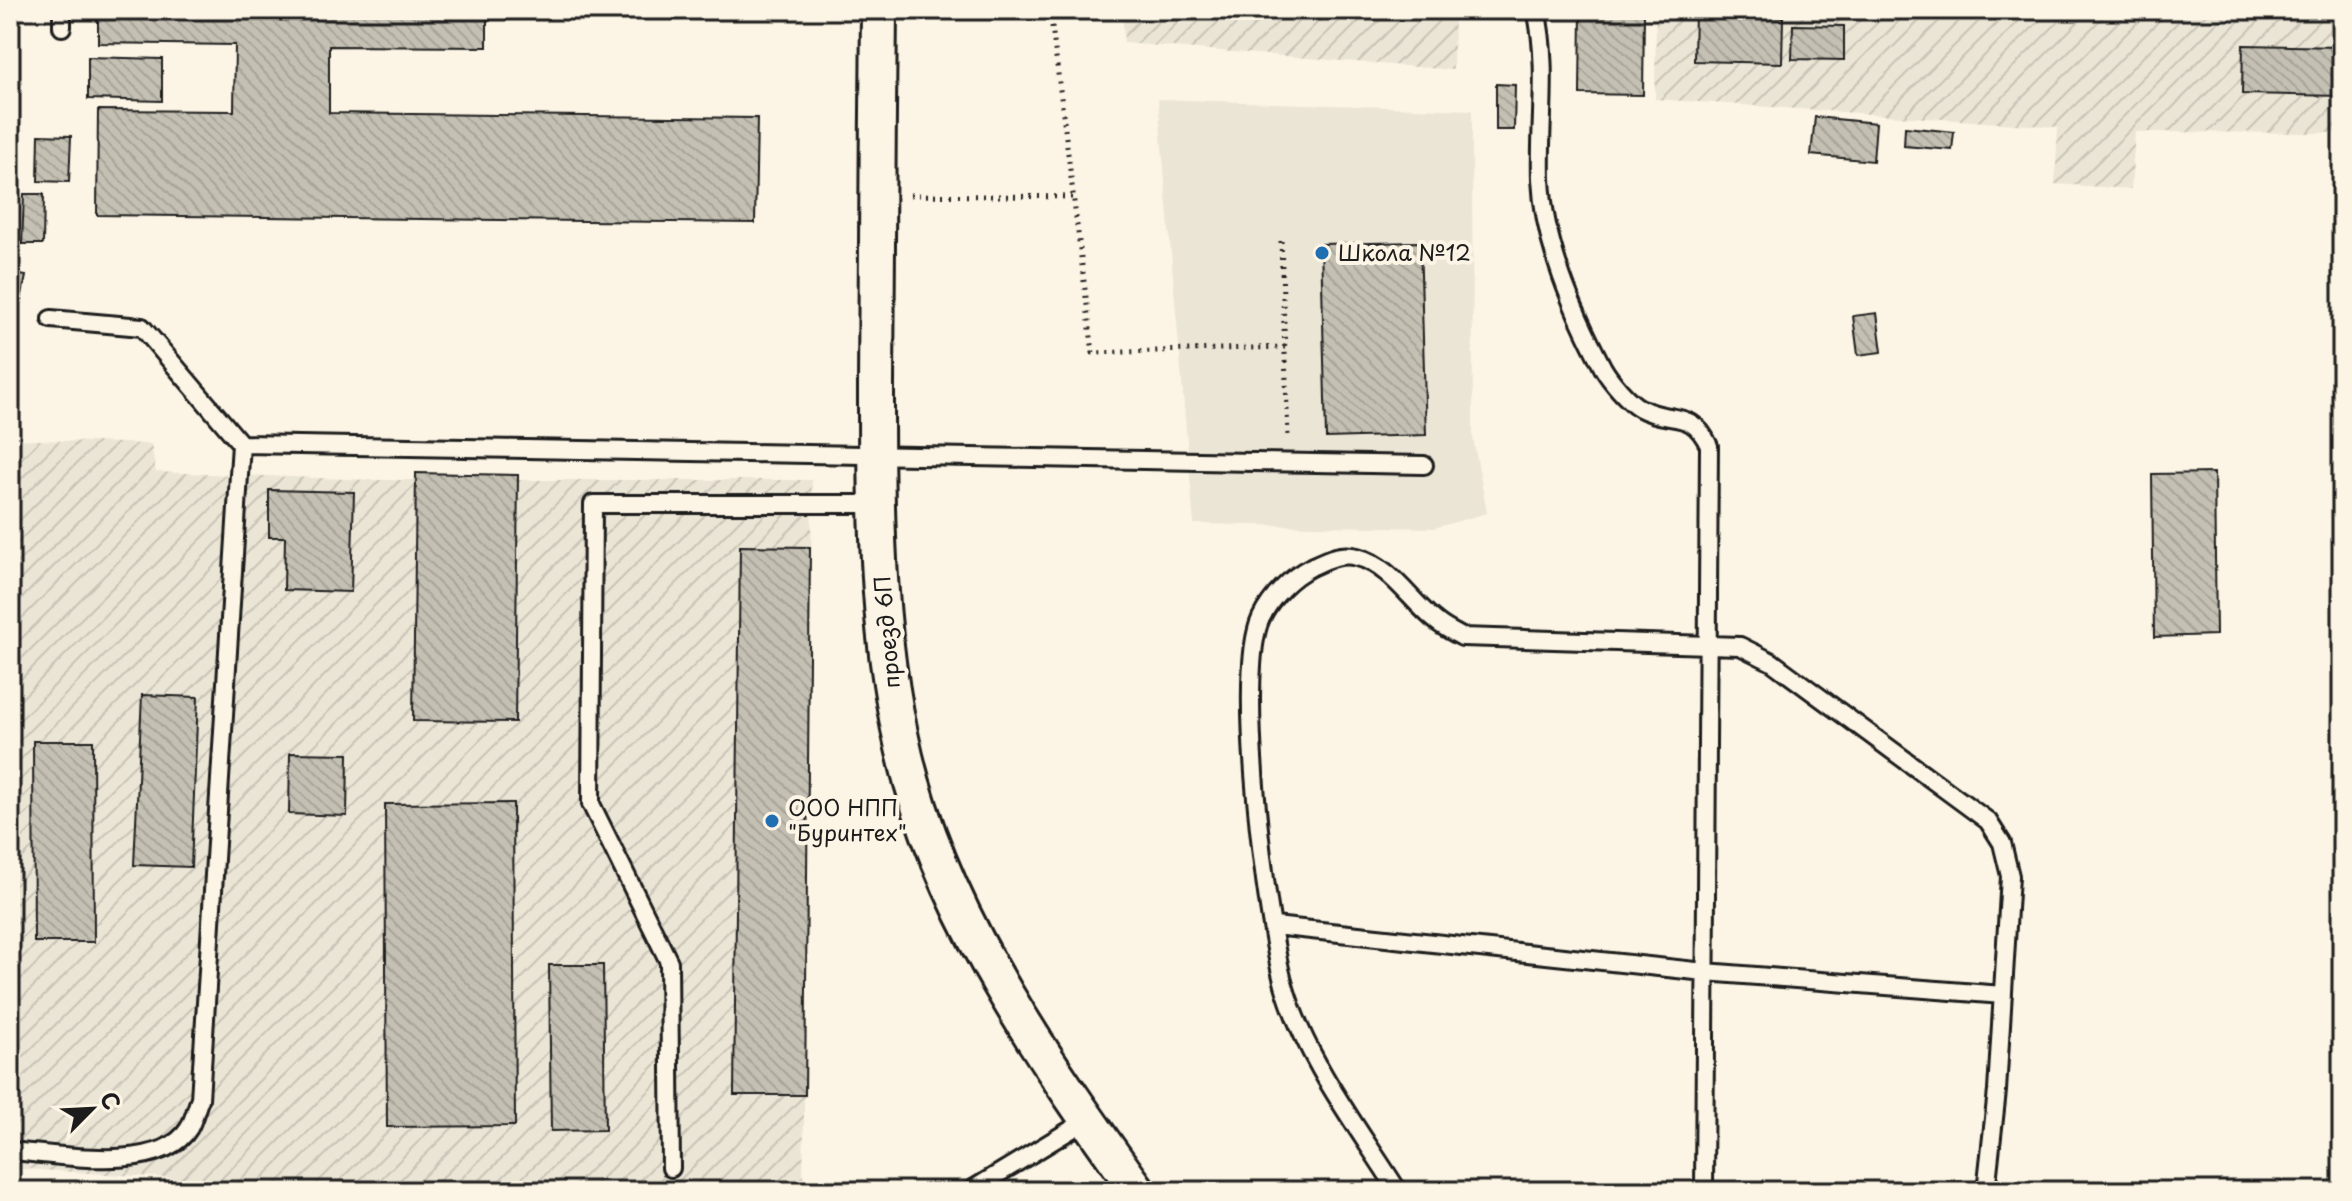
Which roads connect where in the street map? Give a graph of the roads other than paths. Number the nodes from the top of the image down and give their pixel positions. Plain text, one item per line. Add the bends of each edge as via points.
1 (879, 10) edge
2 (1536, 10) edge
3 (51, 319) dead end
4 (241, 444) junction
5 (876, 455) junction
6 (1424, 465) dead end
7 (878, 504) junction
8 (1707, 645) junction
9 (1274, 926) junction
10 (1705, 972) junction
11 (2003, 995) junction
12 (1087, 1120) junction
13 (10, 1151) edge
14 (671, 1168) dead end
15 (970, 1191) edge
16 (1138, 1191) edge
17 (1398, 1191) edge
18 (1704, 1191) edge
19 (1986, 1191) edge

1 - 5 street, проезд 6П
2 - 8 lane via 1543,38 1541,181 1548,229 1574,309 1605,372 1638,407 1687,419 1701,429 1709,446
3 - 4 lane via 142,327
4 - 5 lane
4 - 13 lane via 200,1099 188,1130 157,1155 114,1158
5 - 6 lane
5 - 7 street, проезд 6П
7 - 12 street, проезд 6П via 881,602 893,698 928,832 1003,987
7 - 14 lane via 593,504 591,804 669,962
8 - 9 lane via 1462,637 1437,622 1377,566 1356,556 1333,557 1306,569 1279,591 1261,618 1252,651 1259,838
8 - 10 lane
8 - 11 lane via 1740,646 1772,662 1988,821 2002,843 2010,876
9 - 10 lane
9 - 17 lane via 1283,983 1295,1015 1323,1073
10 - 11 lane
10 - 18 lane
11 - 19 lane
12 - 15 lane
12 - 16 street, проезд 6П

